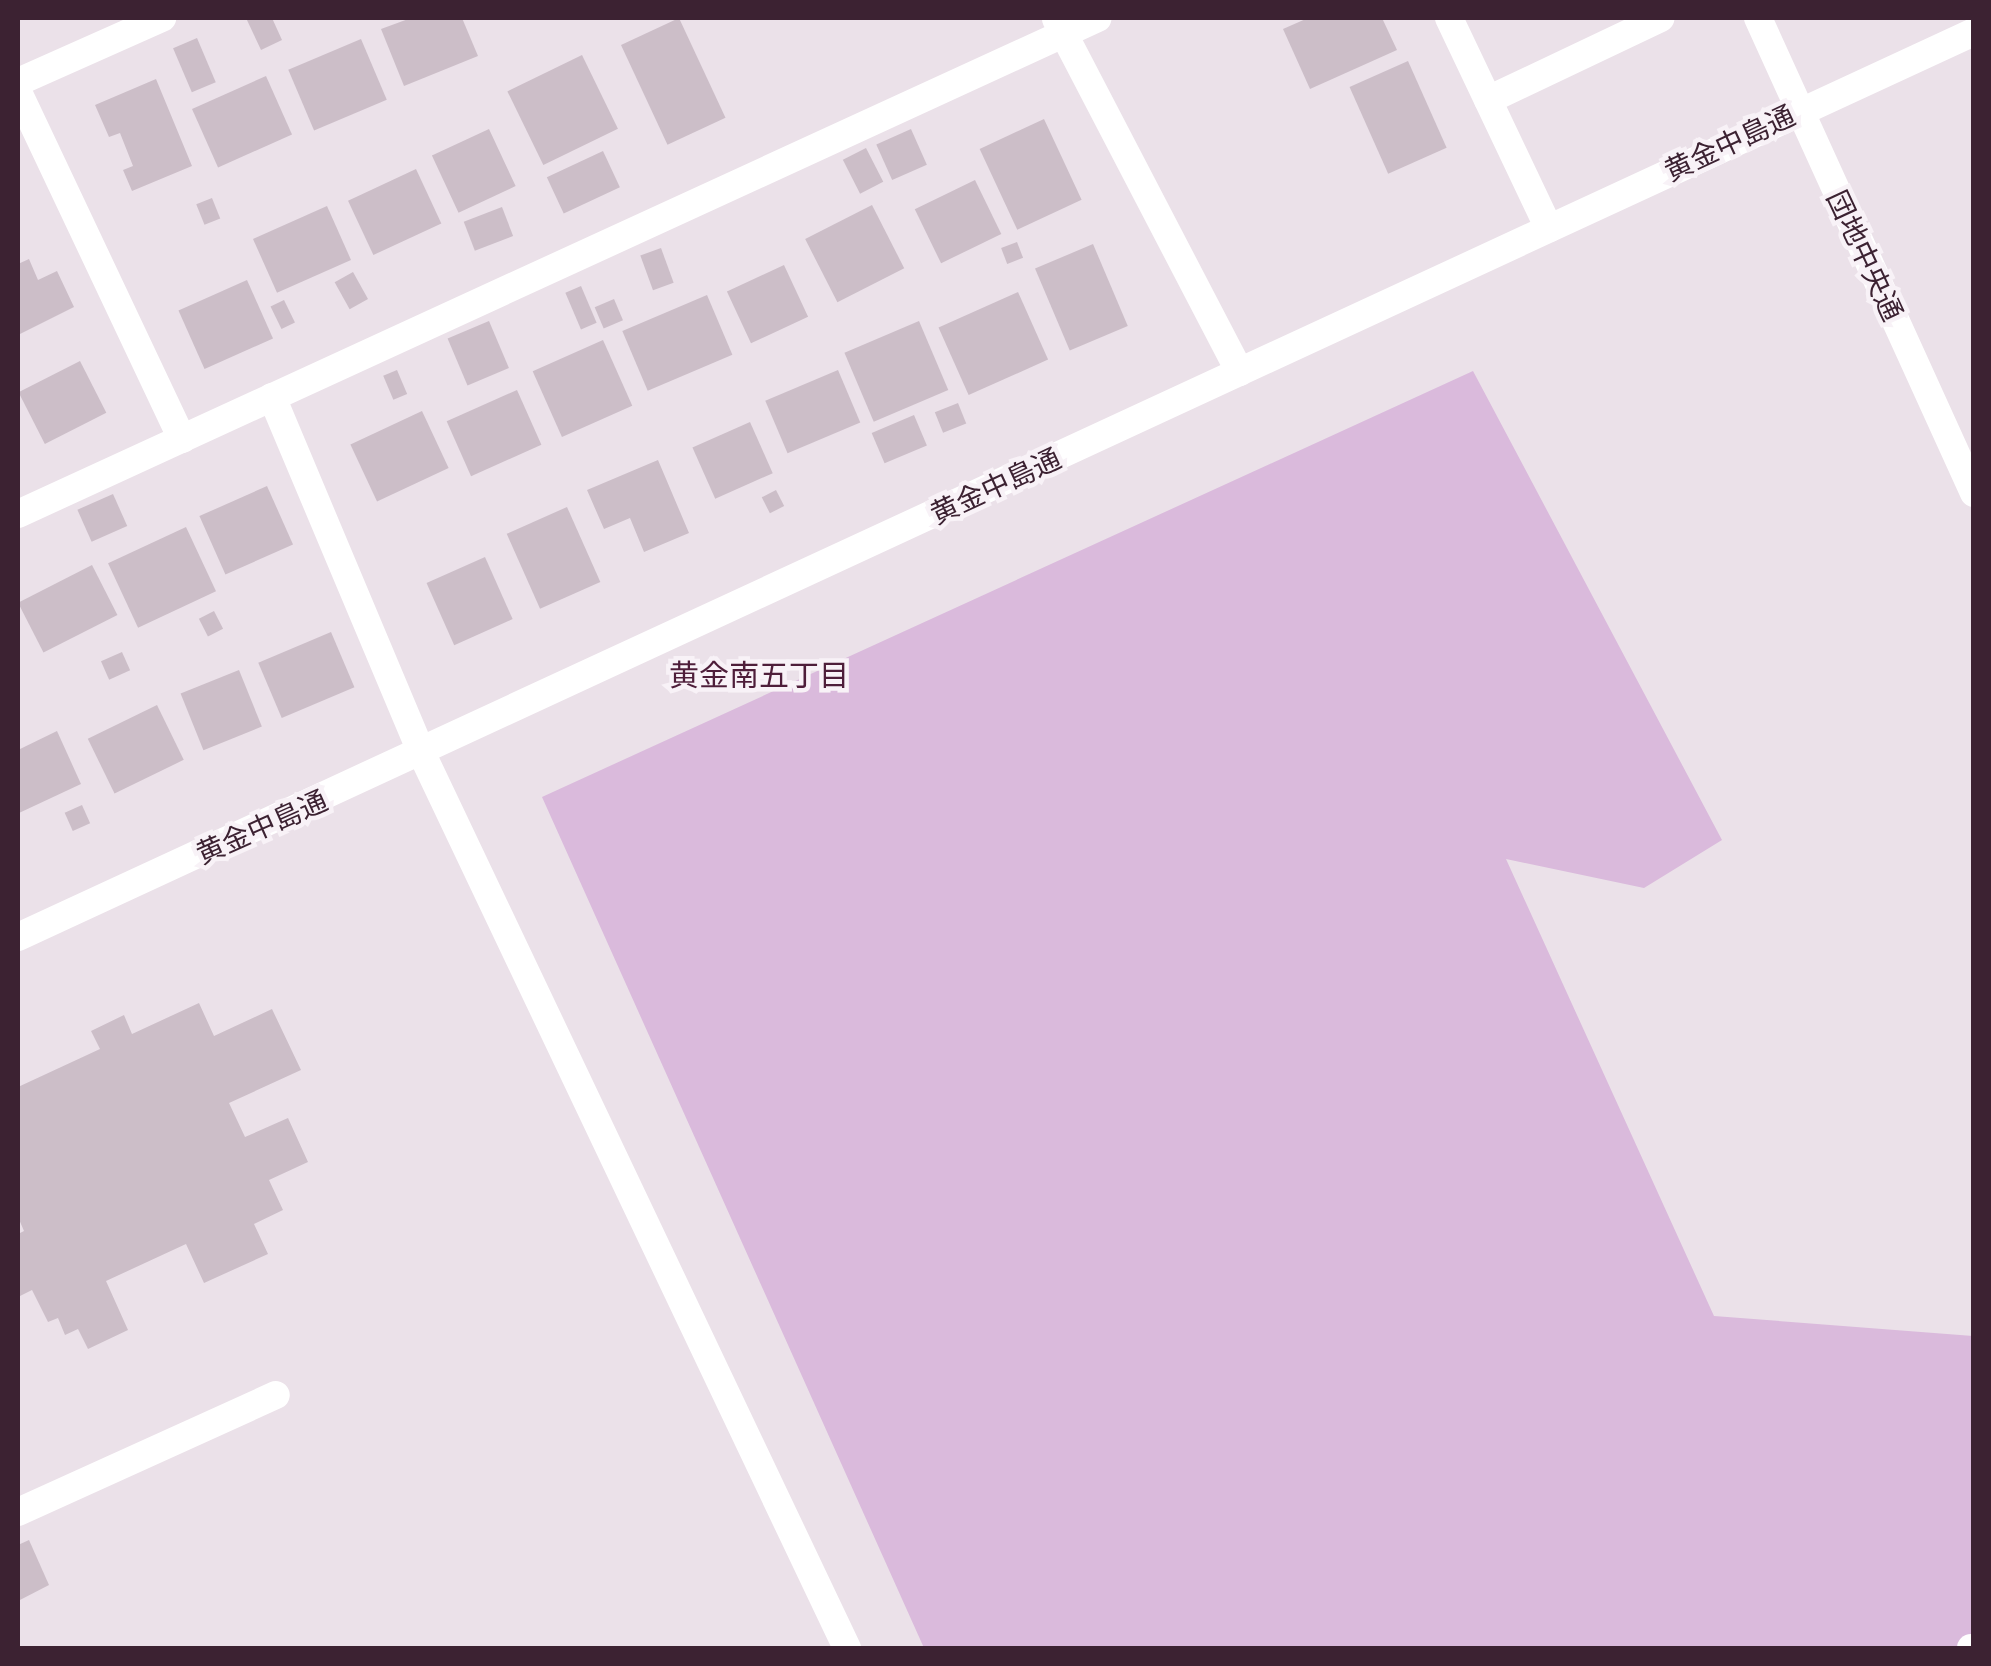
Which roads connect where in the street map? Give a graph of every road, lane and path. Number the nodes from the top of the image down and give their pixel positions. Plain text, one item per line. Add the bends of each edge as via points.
1 (162, 18) edge
2 (1098, 18) edge
3 (1449, 18) edge
4 (1661, 18) edge
5 (1758, 18) edge
6 (1060, 25) edge
7 (1974, 32) edge
8 (18, 82) edge
9 (18, 92) edge
10 (1488, 100) junction
11 (1798, 112) junction
12 (1549, 229) junction
13 (1240, 372) junction
14 (272, 397) junction
15 (182, 438) junction
16 (1974, 493) edge
17 (18, 514) edge
18 (423, 756) junction
19 (18, 938) edge
20 (276, 1395) dead end
21 (18, 1512) edge
22 (847, 1648) edge

1 - 8 street
2 - 6 street
3 - 10 street
4 - 10 street
5 - 11 street, 団地中央通
6 - 13 street
6 - 14 street
7 - 11 street, 黄金中島通
9 - 15 street
10 - 12 street
11 - 12 street, 黄金中島通
11 - 16 street, 団地中央通
12 - 13 street, 黄金中島通
13 - 18 street, 黄金中島通
14 - 15 street
14 - 18 street
15 - 17 street
18 - 19 street, 黄金中島通
18 - 22 street
20 - 21 street

